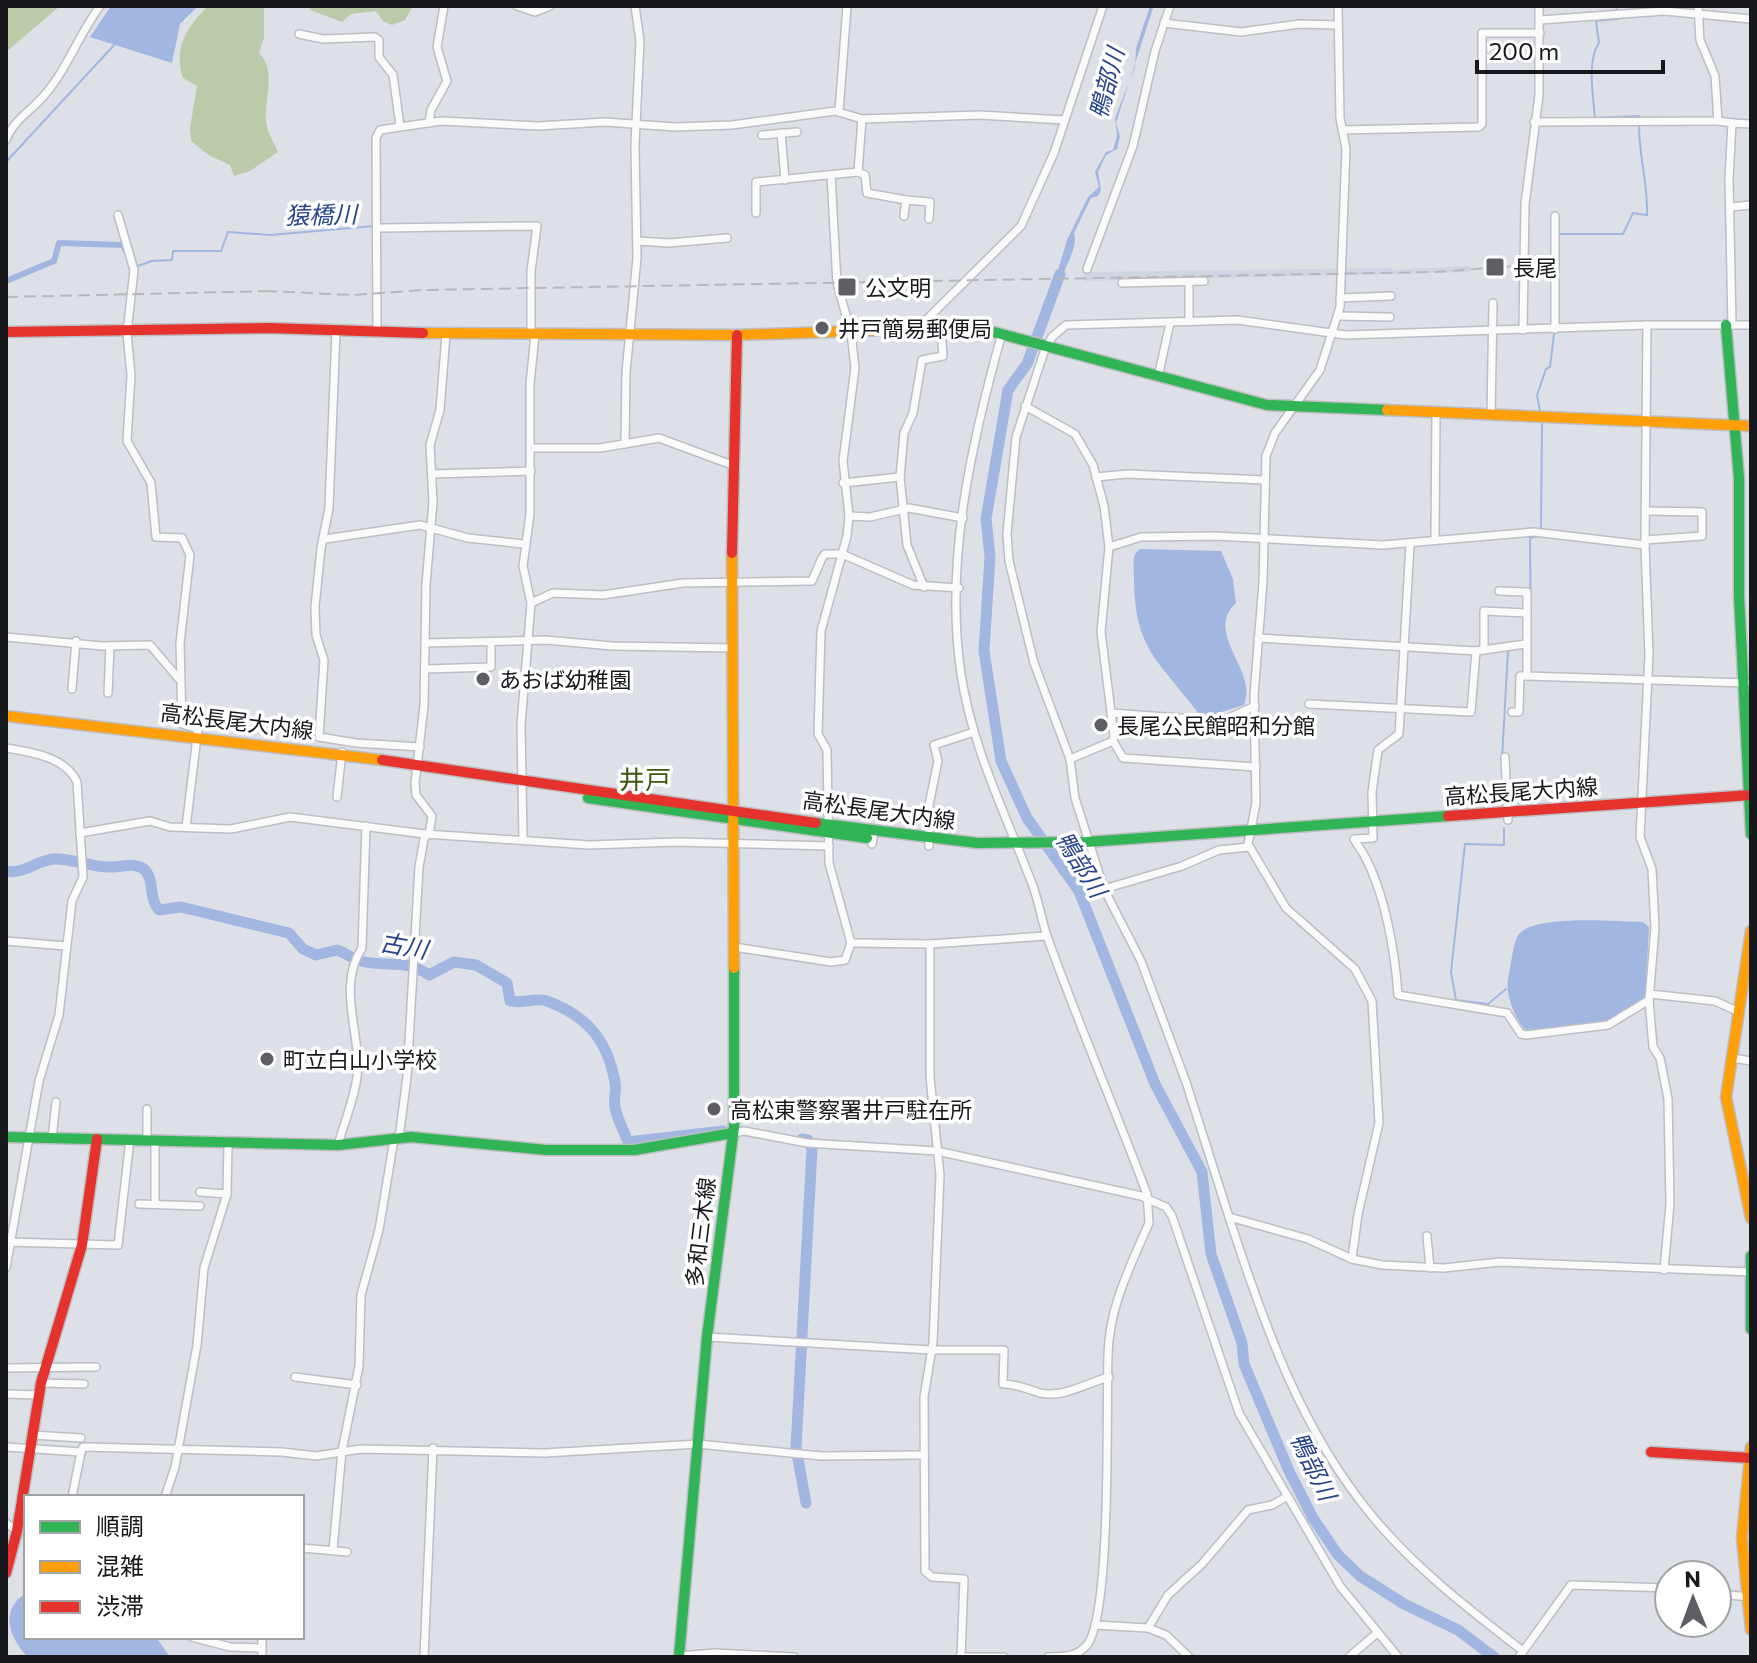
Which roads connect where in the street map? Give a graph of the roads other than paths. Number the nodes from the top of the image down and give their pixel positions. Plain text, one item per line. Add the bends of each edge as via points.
1 (100, 6) edge
2 (444, 6) edge
3 (517, 6) edge
4 (550, 6) edge
5 (635, 6) edge
6 (847, 6) edge
7 (1103, 6) edge
8 (1170, 6) edge
9 (1338, 6) edge
10 (1539, 6) edge
11 (1698, 9) edge
12 (1751, 19) edge
13 (1540, 20) junction
14 (1164, 23) junction
15 (1337, 25) junction
16 (1540, 33) junction
17 (299, 34) dead end
18 (839, 112) junction
19 (862, 119) junction
20 (1064, 120) junction
21 (1718, 121) junction
22 (1534, 122) junction
23 (429, 123) junction
24 (1732, 123) junction
25 (1751, 124) edge
26 (638, 125) junction
27 (400, 126) junction
28 (1342, 130) junction
29 (797, 132) dead end
30 (781, 133) junction
31 (762, 135) dead end
32 (6, 140) edge
33 (858, 172) junction
34 (831, 175) junction
35 (785, 180) junction
36 (906, 200) junction
37 (1751, 205) edge
38 (1730, 207) junction
39 (756, 213) dead end
40 (118, 215) dead end
41 (904, 216) dead end
42 (1555, 216) dead end
43 (929, 219) dead end
44 (378, 226) junction
45 (727, 238) dead end
46 (637, 241) junction
47 (1087, 269) dead end
48 (1204, 281) dead end
49 (1189, 282) junction
50 (1122, 283) dead end
51 (1391, 296) dead end
52 (1374, 297) junction
53 (1340, 298) junction
54 (1493, 303) dead end
55 (1338, 316) junction
56 (1374, 317) junction
57 (1390, 317) dead end
58 (1189, 322) junction
59 (1170, 323) junction
60 (1647, 325) junction
61 (1729, 325) junction
62 (1751, 325) edge
63 (941, 328) junction
64 (917, 329) junction
65 (1555, 329) junction
66 (1493, 330) junction
67 (1523, 330) junction
68 (336, 331) junction
69 (6, 332) edge
70 (127, 333) junction
71 (377, 333) junction
72 (851, 333) junction
73 (1331, 333) junction
74 (446, 334) junction
75 (1007, 334) junction
76 (533, 335) junction
77 (629, 335) junction
78 (737, 335) junction
79 (1045, 345) junction
80 (1158, 377) junction
81 (1025, 406) junction
82 (1294, 408) junction
83 (1436, 413) junction
84 (1491, 416) junction
85 (1647, 422) junction
86 (1733, 426) junction
87 (1751, 426) edge
88 (625, 444) junction
89 (532, 448) junction
90 (732, 465) junction
91 (531, 471) junction
92 (432, 474) junction
93 (900, 477) junction
94 (1096, 477) junction
95 (1264, 480) junction
96 (843, 483) junction
97 (903, 508) junction
98 (1645, 511) junction
99 (849, 516) junction
100 (963, 518) junction
101 (431, 527) junction
102 (1745, 537) edge
103 (1265, 538) junction
104 (325, 539) junction
105 (1435, 540) junction
106 (1645, 543) junction
107 (523, 544) junction
108 (1410, 545) junction
109 (1109, 547) junction
110 (842, 554) junction
111 (732, 581) junction
112 (924, 587) junction
113 (959, 588) junction
114 (1499, 591) dead end
115 (531, 603) junction
116 (1527, 613) junction
117 (1747, 633) edge
118 (6, 637) edge
119 (1258, 638) junction
120 (76, 641) junction
121 (527, 642) junction
122 (426, 643) junction
123 (491, 644) junction
124 (1526, 644) junction
125 (110, 646) junction
126 (1405, 647) junction
127 (733, 648) junction
128 (1480, 650) junction
129 (425, 669) junction
130 (1527, 676) junction
131 (179, 679) junction
132 (1648, 680) junction
133 (1746, 683) junction
134 (72, 689) dead end
135 (108, 693) dead end
136 (1309, 704) dead end
137 (1255, 706) junction
138 (1401, 709) junction
139 (1512, 712) dead end
140 (1111, 713) junction
141 (6, 716) edge
142 (6, 724) edge
143 (974, 732) junction
144 (197, 739) junction
145 (343, 741) junction
146 (1113, 741) junction
147 (420, 747) junction
148 (6, 748) edge
149 (1505, 757) dead end
150 (342, 758) junction
151 (1070, 759) junction
152 (1256, 767) junction
153 (419, 770) junction
154 (524, 784) junction
155 (337, 797) dead end
156 (1750, 799) edge
157 (1643, 806) junction
158 (735, 816) junction
159 (1508, 816) junction
160 (1372, 825) junction
161 (366, 826) junction
162 (186, 827) junction
163 (828, 829) junction
164 (80, 833) junction
165 (1751, 834) edge
166 (427, 835) junction
167 (1249, 838) junction
168 (523, 839) junction
169 (929, 842) junction
170 (735, 843) junction
171 (829, 846) junction
172 (1089, 846) junction
173 (1020, 848) junction
174 (1104, 889) junction
175 (1751, 931) edge
176 (1046, 936) junction
177 (6, 941) edge
178 (851, 943) junction
179 (930, 944) junction
180 (66, 946) junction
181 (734, 947) junction
182 (1649, 997) junction
183 (1739, 1012) junction
184 (1732, 1058) junction
185 (1751, 1061) edge
186 (56, 1102) dead end
187 (146, 1109) dead end
188 (733, 1133) junction
189 (6, 1137) edge
190 (397, 1138) junction
191 (27, 1139) junction
192 (52, 1139) junction
193 (97, 1139) junction
194 (130, 1139) junction
195 (151, 1140) junction
196 (228, 1145) junction
197 (338, 1145) junction
198 (937, 1151) junction
199 (200, 1192) dead end
200 (227, 1194) junction
201 (1148, 1199) junction
202 (155, 1203) junction
203 (139, 1204) dead end
204 (200, 1206) dead end
205 (1229, 1217) junction
206 (1751, 1218) edge
207 (1427, 1236) dead end
208 (9, 1243) edge
209 (82, 1245) junction
210 (1751, 1256) edge
211 (1352, 1259) junction
212 (6, 1268) edge
213 (1430, 1268) junction
214 (1664, 1270) junction
215 (1751, 1272) edge
216 (1751, 1329) edge
217 (707, 1337) junction
218 (931, 1350) junction
219 (96, 1367) dead end
220 (6, 1368) edge
221 (46, 1368) junction
222 (295, 1377) dead end
223 (1109, 1377) junction
224 (41, 1383) junction
225 (84, 1384) dead end
226 (357, 1385) junction
227 (6, 1394) edge
228 (39, 1395) junction
229 (32, 1435) junction
230 (81, 1438) dead end
231 (698, 1444) junction
232 (6, 1447) edge
233 (433, 1448) junction
234 (29, 1451) junction
235 (178, 1451) junction
236 (342, 1451) junction
237 (81, 1452) junction
238 (1651, 1452) dead end
239 (1750, 1454) edge
240 (924, 1455) junction
241 (72, 1495) edge
242 (166, 1495) edge
243 (1286, 1497) junction
244 (6, 1523) edge
245 (19, 1536) edge
246 (304, 1548) edge
247 (333, 1550) junction
248 (347, 1552) dead end
249 (1745, 1560) edge
250 (6, 1573) edge
251 (1653, 1587) edge
252 (1748, 1597) edge
253 (1095, 1625) junction
254 (1148, 1628) junction
255 (1751, 1630) edge
256 (1376, 1634) junction
257 (200, 1639) edge
258 (262, 1653) edge
259 (1521, 1654) edge
260 (424, 1657) edge
261 (679, 1657) edge
262 (794, 1657) edge
263 (960, 1657) edge
264 (1004, 1657) edge
265 (1048, 1657) edge
266 (1189, 1657) edge
267 (1349, 1657) edge
268 (1398, 1657) edge

1 - 32 street via 65,69
2 - 23 street via 437,47 447,81
3 - 4 street via 535,12
5 - 26 street via 640,41
6 - 18 street
7 - 20 street
8 - 14 street
9 - 15 street
10 - 13 street
11 - 12 street
11 - 13 street
11 - 21 street via 1700,40 1715,76
13 - 16 street
14 - 15 street via 1241,32
14 - 47 street via 1127,166
15 - 28 street
16 - 22 street
16 - 28 street via 1482,33 1479,127
17 - 27 street via 379,40 379,57 393,75
18 - 19 street
18 - 26 street via 732,125
19 - 20 street via 980,115
19 - 33 street
20 - 64 street via 1021,226
21 - 22 street
21 - 24 street
22 - 67 street via 1525,204
23 - 26 street
23 - 27 street
24 - 25 street
24 - 38 street
26 - 46 street
27 - 44 street via 380,130 376,138
28 - 53 street via 1346,149
29 - 30 street
30 - 31 street
30 - 35 street
33 - 34 street
33 - 36 street via 865,175 867,193
34 - 35 street
34 - 72 street via 837,283
35 - 39 street via 756,182
36 - 41 street
36 - 43 street via 930,202
37 - 38 street
38 - 61 street
40 - 70 street via 133,268
42 - 65 street
44 - 71 street
44 - 76 street via 537,226 531,271
45 - 46 street
46 - 77 street
48 - 49 street
49 - 50 street
49 - 58 street
51 - 52 street
52 - 53 street
52 - 56 street
53 - 55 street
54 - 66 street
55 - 56 street
55 - 73 street
56 - 57 street
58 - 59 street
58 - 73 street via 1238,320
59 - 79 street via 1066,325
59 - 80 street
60 - 61 street
60 - 65 street
60 - 85 street
61 - 62 street
61 - 86 street
63 - 64 street
63 - 75 street via 975,327
63 - 93 street via 943,356 922,360 904,433
64 - 72 street
65 - 67 street
66 - 67 street
66 - 73 street
66 - 84 street
68 - 70 street via 223,328
68 - 71 street
68 - 104 street
69 - 70 street
70 - 131 street via 127,441 151,483 156,537 182,538 190,555
71 - 74 street
72 - 78 street
72 - 96 street via 855,368
73 - 82 street via 1320,370
74 - 76 street
74 - 92 street via 440,410 430,445
75 - 79 street
75 - 100 street via 973,435
76 - 77 street
76 - 89 street
77 - 78 street
77 - 88 street
78 - 90 street, 多和三木線
79 - 80 street
79 - 81 street
80 - 82 street via 1231,398
81 - 94 street via 1070,429
81 - 151 street via 1010,483 1009,561 1034,663
82 - 83 street
82 - 95 street via 1269,443
83 - 84 street
83 - 105 street
84 - 85 street
85 - 86 street
85 - 98 street
86 - 87 street
86 - 102 street
88 - 89 street
88 - 90 street via 659,438
89 - 91 street
90 - 111 street, 多和三木線
91 - 92 street
91 - 107 street via 529,529
92 - 101 street
93 - 96 street
93 - 97 street
94 - 95 street
94 - 109 street
95 - 103 street
96 - 99 street
97 - 99 street via 870,517
97 - 100 street
97 - 112 street via 907,545
98 - 106 street
98 - 106 street via 1702,512 1702,536
99 - 110 street
100 - 113 street
101 - 104 street via 395,527
101 - 107 street via 468,538
101 - 122 street
102 - 117 street
103 - 108 street
103 - 109 street via 1141,537
103 - 119 street
104 - 145 street via 315,607 324,660 319,737
105 - 106 street via 1539,532
105 - 108 street
106 - 132 street
107 - 115 street
108 - 126 street
109 - 140 street via 1101,632
110 - 111 street via 825,554 812,581
110 - 112 street
110 - 163 street via 821,631 818,734 827,750
111 - 115 street via 603,595 553,593
111 - 127 street, 多和三木線
112 - 113 street
113 - 143 street via 961,674
114 - 116 street via 1527,592
115 - 121 street
116 - 124 street
116 - 128 street via 1484,611
117 - 133 street
118 - 120 street
119 - 126 street
119 - 137 street
120 - 125 street
120 - 134 street
121 - 123 street
121 - 127 street
121 - 154 street via 521,725
122 - 123 street
122 - 129 street
123 - 129 street via 491,667
124 - 128 street
124 - 130 street
125 - 131 street via 150,645
125 - 135 street
126 - 128 street
126 - 138 street
127 - 158 street, 多和三木線
128 - 138 street via 1471,712
129 - 147 street
130 - 132 street
130 - 139 street via 1520,676 1519,712
131 - 144 street via 182,724 197,727
132 - 133 street
132 - 157 street
133 - 156 street
136 - 138 street
137 - 140 street via 1222,721
137 - 152 street
138 - 160 street via 1396,740 1378,750
140 - 146 street
141 - 144 street, 高松長尾大内線
142 - 144 street, 高松長尾大内線
143 - 169 street via 934,745 938,761 929,800
143 - 173 street
144 - 150 street, 高松長尾大内線
144 - 162 street
145 - 147 street
145 - 150 street
146 - 151 street
146 - 152 street via 1123,758
147 - 153 street
148 - 164 street via 68,767 77,782
149 - 159 street
150 - 153 street, 高松長尾大内線
150 - 155 street
151 - 172 street
152 - 167 street
153 - 154 street, 高松長尾大内線
153 - 154 street, 高松長尾大内線
153 - 166 street via 416,795 432,816
154 - 158 street, 高松長尾大内線
154 - 168 street
156 - 157 street, 高松長尾大内線
156 - 165 street
157 - 159 street, 高松長尾大内線
157 - 182 street via 1640,837 1652,869 1654,911
158 - 163 street, 高松長尾大内線
158 - 170 street, 多和三木線
159 - 160 street, 高松長尾大内線
160 - 167 street, 高松長尾大内線
160 - 182 street via 1373,838 1354,839 1383,903 1398,995 1507,1013 1526,1035 1608,1025
161 - 162 street via 290,817 231,829
161 - 166 street
161 - 197 street via 362,948 349,991 357,1078
162 - 164 street via 150,821
163 - 169 street, 高松長尾大内線
163 - 171 street
164 - 180 street via 82,866
166 - 168 street
166 - 190 street via 419,867 407,1077
167 - 172 street, 高松長尾大内線
167 - 174 street via 1182,866
167 - 211 street via 1295,919 1355,969 1372,1001 1379,1123
168 - 170 street via 589,845
169 - 173 street, 高松長尾大内線
170 - 171 street
170 - 181 street, 多和三木線
171 - 178 street
172 - 173 street, 高松長尾大内線
172 - 174 street
173 - 176 street
174 - 205 street via 1141,961
175 - 183 street
176 - 179 street
176 - 201 street
177 - 180 street
178 - 179 street
178 - 181 street via 845,960 831,962
179 - 198 street via 930,1077
180 - 191 street via 59,1015
181 - 188 street, 多和三木線
182 - 183 street via 1715,1001
182 - 214 street via 1653,1047 1668,1099 1670,1204
183 - 184 street
184 - 185 street
184 - 206 street via 1727,1103
186 - 192 street
187 - 195 street
188 - 190 street via 634,1150 546,1150
188 - 198 street via 811,1144
188 - 217 street, 多和三木線
189 - 191 street
190 - 197 street
190 - 226 street via 361,1295
191 - 192 street
191 - 208 street
192 - 193 street
193 - 194 street
193 - 209 street
194 - 195 street
194 - 209 street via 118,1245
195 - 196 street
195 - 202 street
196 - 197 street
196 - 200 street
198 - 201 street
198 - 218 street
199 - 200 street
200 - 235 street via 204,1268
201 - 223 street via 1149,1223 1118,1291 1107,1357
201 - 243 street via 1172,1216 1230,1393
202 - 203 street
202 - 204 street
205 - 211 street via 1296,1235
205 - 259 street via 1278,1354 1351,1487 1405,1550
207 - 213 street
208 - 209 street
208 - 212 street
209 - 221 street
210 - 215 street
211 - 213 street
213 - 214 street via 1500,1262
214 - 215 street
215 - 216 street
217 - 218 street
217 - 231 street, 多和三木線
218 - 223 street via 1004,1350 1003,1384 1020,1384 1040,1393 1075,1391
218 - 240 street
219 - 221 street
220 - 221 street
221 - 224 street
222 - 226 street
223 - 253 street via 1104,1548
224 - 225 street
224 - 228 street
226 - 236 street
227 - 228 street
228 - 229 street
229 - 230 street
229 - 234 street
231 - 233 street via 544,1453
231 - 240 street via 796,1453
231 - 261 street, 多和三木線
232 - 234 street
233 - 236 street
233 - 260 street
234 - 237 street
234 - 245 street
235 - 236 street via 316,1456
235 - 237 street via 83,1447
235 - 242 street
236 - 247 street
237 - 241 street
238 - 239 street
239 - 249 street
240 - 263 street via 925,1571 932,1577 964,1579
243 - 254 street via 1248,1510 1168,1595
243 - 256 street
244 - 245 street
245 - 250 street
246 - 247 street
247 - 248 street
249 - 252 street
251 - 259 street via 1575,1583
252 - 255 street
253 - 254 street
253 - 265 street via 1080,1651
254 - 266 street via 1166,1635
256 - 267 street
256 - 268 street
257 - 258 street
261 - 262 street
263 - 264 street

